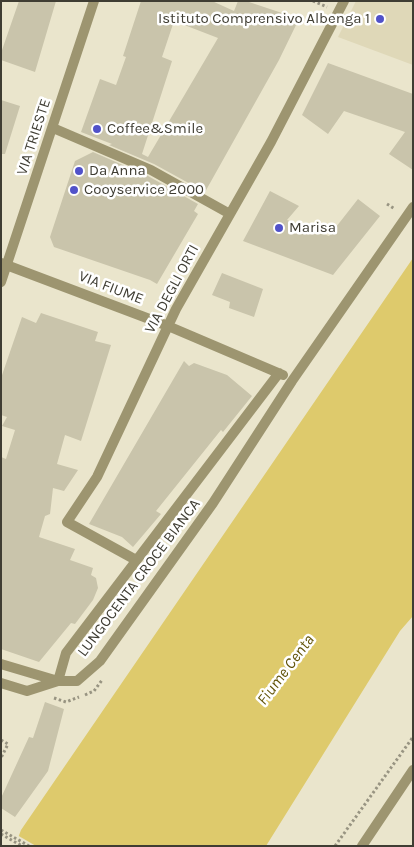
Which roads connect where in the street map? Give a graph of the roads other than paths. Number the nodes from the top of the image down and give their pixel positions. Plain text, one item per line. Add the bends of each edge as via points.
1 (94, 1) edge
2 (344, 1) edge
3 (53, 128) junction
4 (413, 207) edge
5 (230, 214) junction
6 (4, 264) edge
7 (1, 282) edge
8 (168, 326) junction
9 (280, 373) junction
10 (292, 381) junction
11 (136, 560) junction
12 (1, 664) edge
13 (58, 682) junction
14 (1, 683) edge
15 (413, 770) edge
16 (362, 846) edge

1 - 3 street, VIA TRIESTE
2 - 5 street, VIA DEGLI ORTI
3 - 5 street via 151,170
3 - 6 street, VIA TRIESTE
4 - 10 street, LUNGOCENTA CROCE BIANCA
5 - 8 street, VIA DEGLI ORTI
6 - 7 street, VIA TRIESTE
6 - 8 street, VIA FIUME
8 - 9 street, VIA FIUME
8 - 11 street, VIA DEGLI ORTI via 97,477 66,522
9 - 10 street, VIA FIUME
9 - 11 street, LUNGOCENTA CROCE BIANCA
10 - 13 street, LUNGOCENTA CROCE BIANCA via 213,503 100,661 77,680
11 - 13 street, LUNGOCENTA CROCE BIANCA via 66,653
12 - 13 street
13 - 14 street via 26,691
15 - 16 street

